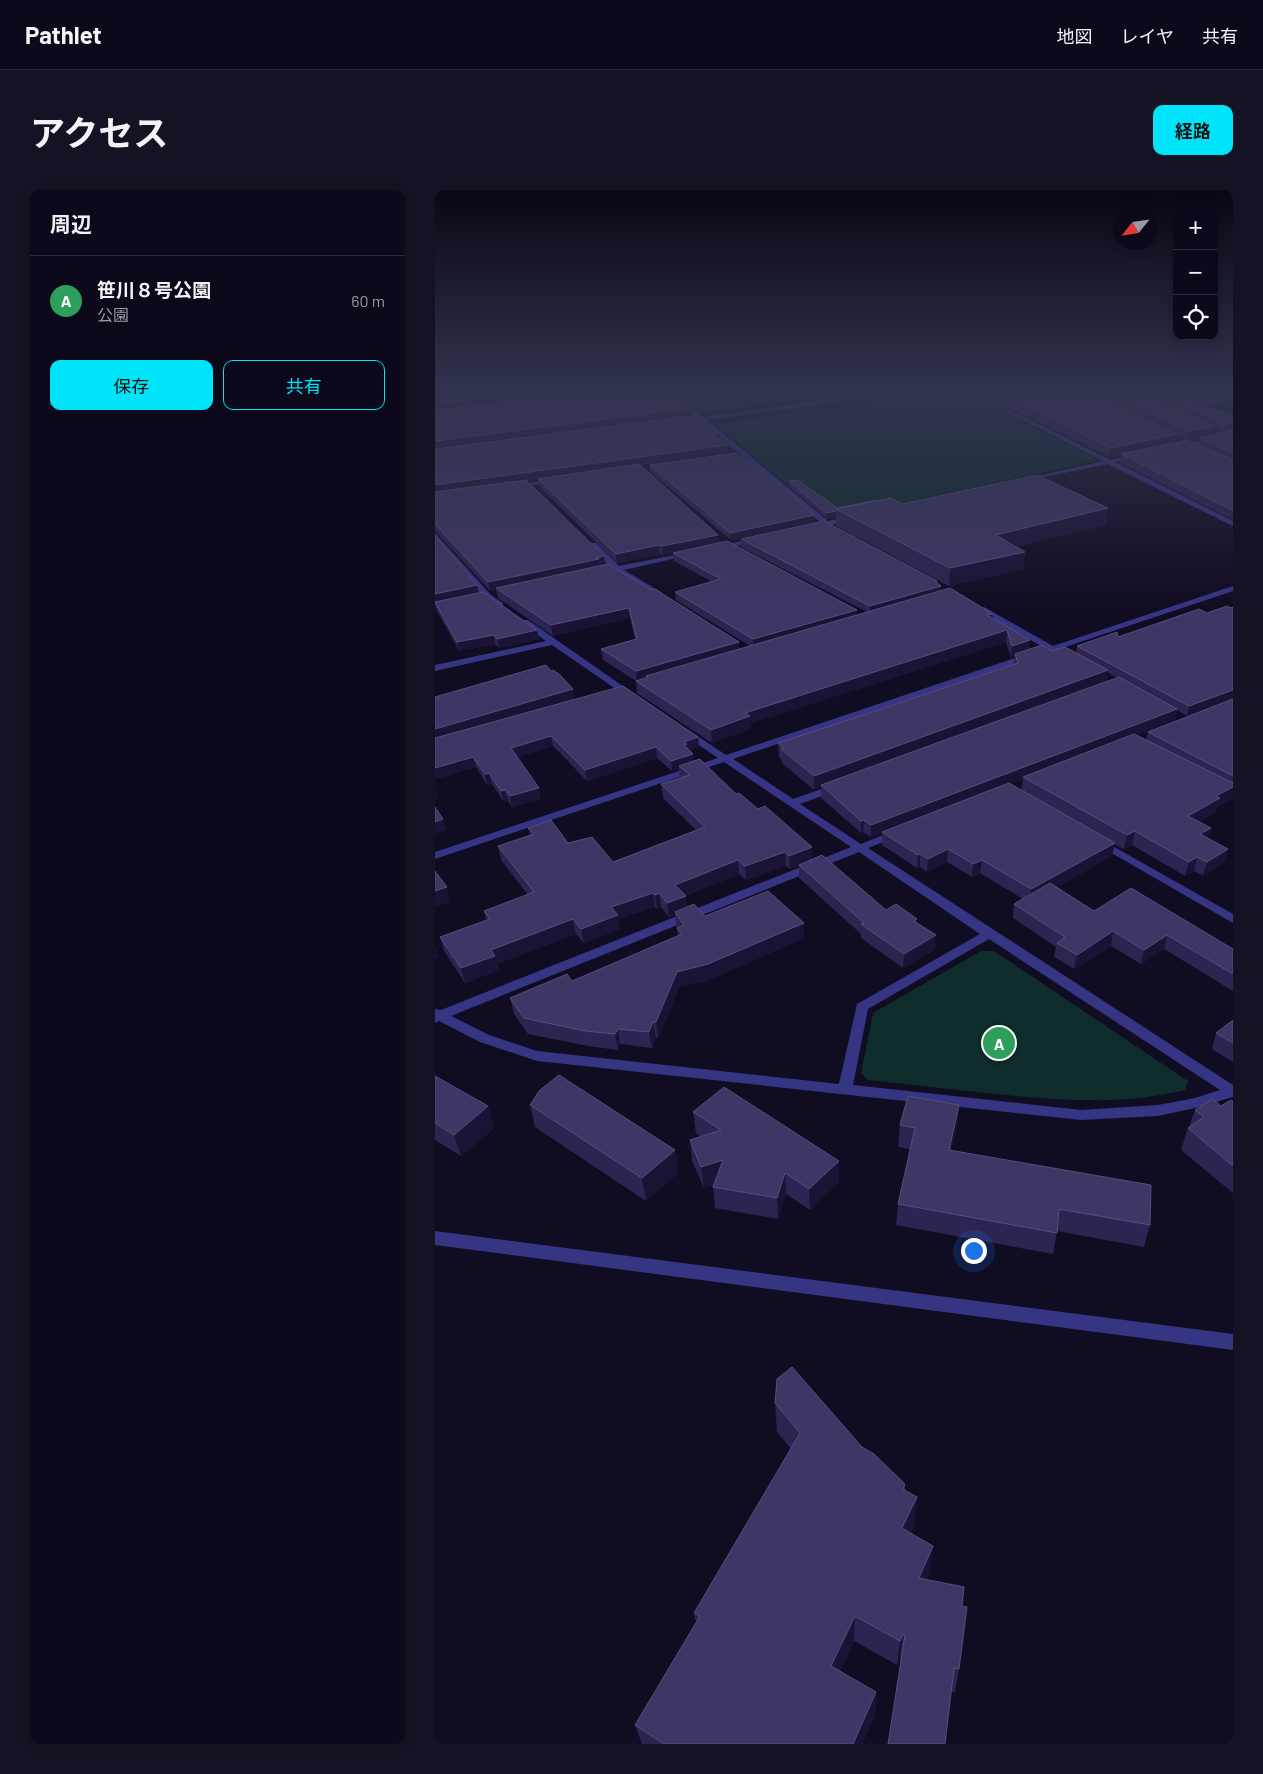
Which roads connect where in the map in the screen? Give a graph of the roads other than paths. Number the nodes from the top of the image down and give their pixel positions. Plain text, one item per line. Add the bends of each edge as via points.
1 (754, 463) edge
2 (1107, 463) edge
3 (1110, 463) edge
4 (558, 480) edge
5 (1015, 482) edge
6 (530, 484) junction
7 (502, 488) edge
8 (537, 491) edge
9 (863, 516) edge
10 (825, 524) junction
11 (1233, 524) edge
12 (806, 528) edge
13 (834, 529) edge
14 (435, 535) edge
15 (584, 536) edge
16 (767, 537) edge
17 (722, 539) dead end
18 (439, 544) edge
19 (729, 545) junction
20 (710, 549) edge
21 (701, 551) edge
22 (737, 551) edge
23 (617, 569) junction
24 (590, 575) edge
25 (1233, 588) edge
26 (498, 595) edge
27 (484, 597) junction
28 (668, 600) edge
29 (504, 608) edge
30 (981, 609) edge
31 (520, 619) edge
32 (552, 642) junction
33 (1051, 649) junction
34 (1068, 658) edge
35 (435, 668) edge
36 (638, 700) edge
37 (678, 727) edge
38 (725, 758) junction
39 (848, 782) edge
40 (792, 803) junction
41 (912, 827) edge
42 (1087, 834) edge
43 (859, 848) junction
44 (435, 856) edge
45 (1233, 919) edge
46 (989, 934) junction
47 (437, 1016) edge
48 (845, 1090) junction
49 (1232, 1091) edge
50 (435, 1238) edge
51 (1233, 1342) edge

1 - 10 street
2 - 5 street
3 - 11 street
4 - 6 street
6 - 7 street
6 - 8 street
9 - 10 street
10 - 12 street
10 - 13 street
14 - 18 street
15 - 23 street
16 - 19 street
17 - 19 street
18 - 27 street
19 - 20 street
19 - 22 street
21 - 23 street
23 - 24 street
23 - 28 street
25 - 33 street
26 - 27 street
27 - 29 street
30 - 33 street
31 - 32 street
32 - 35 street
32 - 36 street
33 - 34 street
33 - 38 street
37 - 38 street
38 - 40 street
38 - 44 street
39 - 40 street
40 - 43 street
41 - 43 street
42 - 45 street
43 - 46 street
43 - 47 street
46 - 48 street via 862,1007
46 - 49 street
47 - 48 street via 502,1047 537,1056
48 - 49 street via 1081,1115 1131,1115 1176,1108
50 - 51 street

